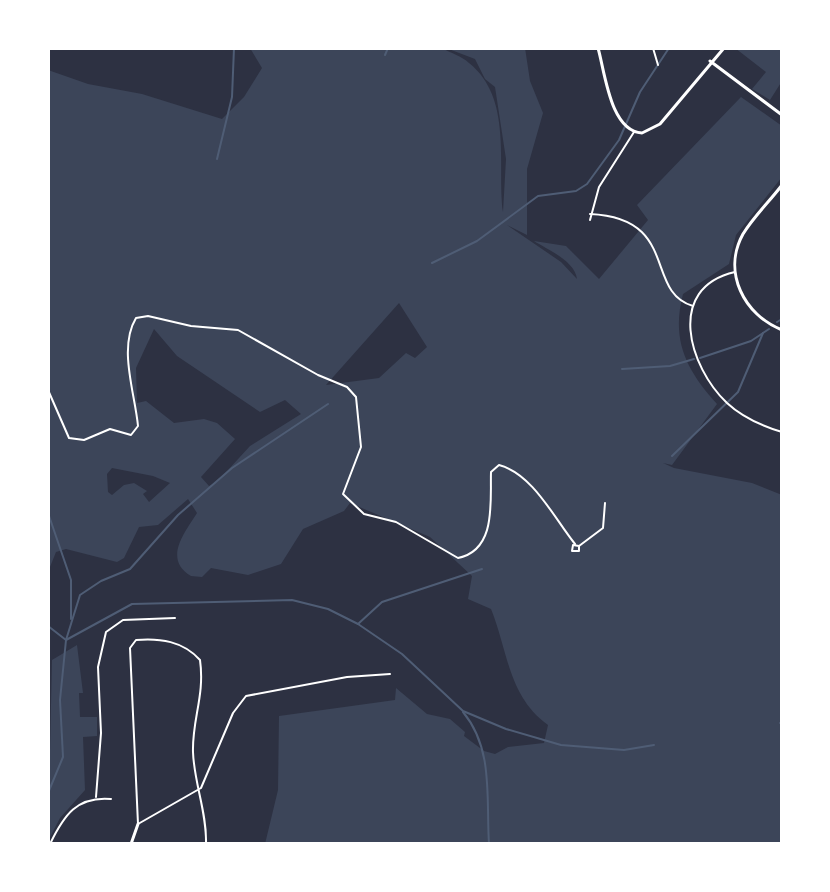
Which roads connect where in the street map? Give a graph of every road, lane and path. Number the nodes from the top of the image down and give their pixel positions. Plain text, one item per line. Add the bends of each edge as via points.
1 (598, 48) edge
2 (653, 48) edge
3 (724, 48) edge
4 (710, 61) junction
5 (658, 65) dead end
6 (782, 115) edge
7 (634, 132) junction
8 (782, 185) edge
9 (590, 214) junction
10 (590, 220) dead end
11 (735, 272) junction
12 (693, 306) junction
13 (782, 330) edge
14 (48, 390) edge
15 (782, 432) edge
16 (605, 503) dead end
17 (175, 618) dead end
18 (390, 674) dead end
19 (201, 788) junction
20 (96, 797) junction
21 (111, 799) dead end
22 (138, 824) junction
23 (132, 843) edge
24 (50, 844) edge
25 (206, 844) edge

1 - 7 street via 614,107
2 - 5 street
3 - 4 street
4 - 6 street
4 - 7 street via 660,124
7 - 9 street via 601,183
8 - 11 street via 741,238
9 - 10 street
9 - 12 street via 623,219 642,230 673,294
11 - 12 street via 706,286
11 - 13 street via 747,305
12 - 15 street via 691,340 711,383 736,411
14 - 16 street via 69,438 84,440 110,429 131,435 138,426 129,367 136,318 238,330 347,387 356,397 360,454 343,494 364,514 396,522 458,558 466,557 485,537 491,472 499,465 513,469 577,545 603,528
17 - 20 street via 123,620 106,632 98,667 101,733
18 - 19 street via 246,696
19 - 22 street
19 - 22 street via 193,754 204,686 200,660 160,638 136,640 130,648
19 - 25 street
20 - 21 street
20 - 24 street via 69,811
22 - 23 street

